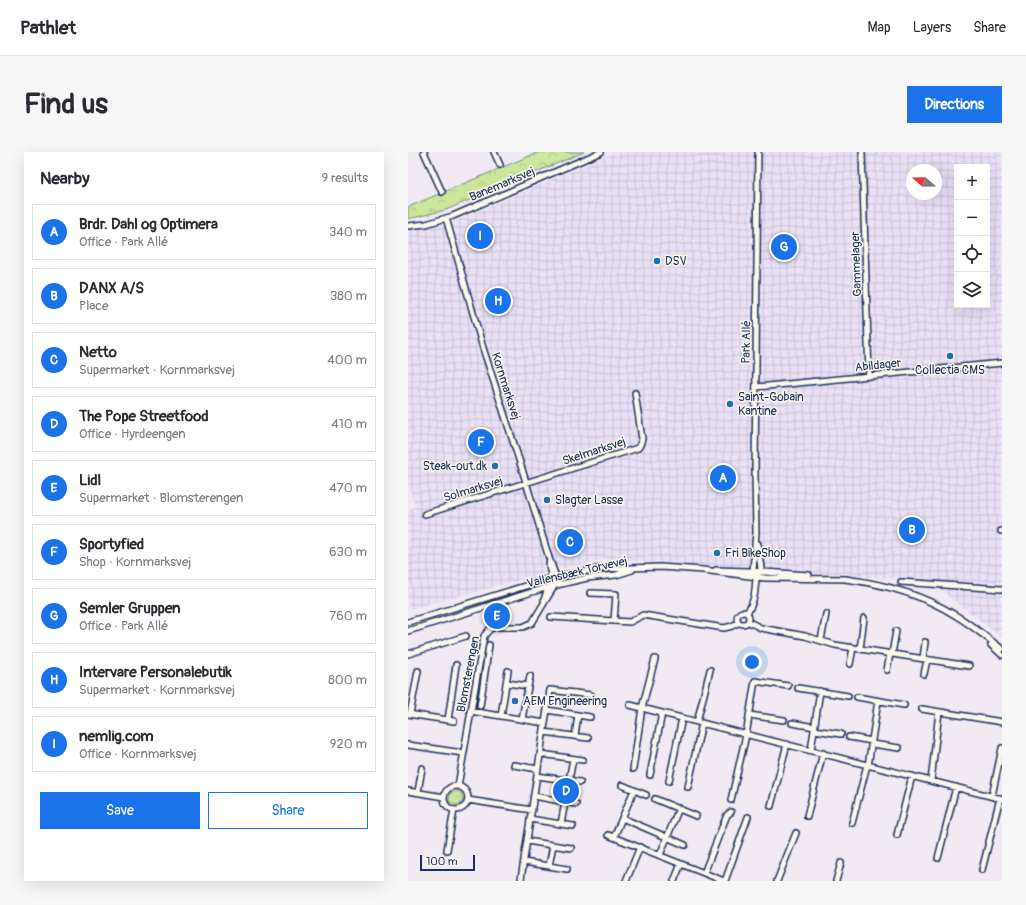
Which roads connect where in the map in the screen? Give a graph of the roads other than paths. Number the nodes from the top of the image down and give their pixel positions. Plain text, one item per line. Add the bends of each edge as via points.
1 (424, 152) edge
2 (494, 152) edge
3 (601, 152) edge
4 (758, 152) edge
5 (862, 152) edge
6 (500, 165) dead end
7 (442, 192) dead end
8 (446, 218) junction
9 (408, 226) edge
10 (1002, 363) edge
11 (869, 376) junction
12 (756, 388) junction
13 (635, 393) dead end
14 (527, 483) junction
15 (425, 514) dead end
16 (756, 532) junction
17 (549, 558) junction
18 (636, 569) junction
19 (703, 570) junction
20 (753, 571) junction
21 (760, 572) junction
22 (556, 577) junction
23 (551, 578) junction
24 (756, 578) junction
25 (847, 579) junction
26 (901, 582) dead end
27 (555, 585) junction
28 (548, 587) junction
29 (1002, 589) edge
30 (590, 593) dead end
31 (542, 606) junction
32 (747, 613) junction
33 (826, 614) dead end
34 (551, 617) dead end
35 (864, 618) dead end
36 (614, 621) junction
37 (408, 622) edge
38 (749, 622) junction
39 (738, 623) junction
40 (408, 631) edge
41 (896, 631) dead end
42 (978, 631) junction
43 (466, 636) dead end
44 (821, 640) junction
45 (925, 642) dead end
46 (490, 646) dead end
47 (853, 648) junction
48 (860, 649) junction
49 (1002, 649) edge
50 (408, 654) edge
51 (891, 654) junction
52 (1002, 655) edge
53 (655, 659) dead end
54 (925, 659) junction
55 (850, 664) dead end
56 (456, 665) dead end
57 (968, 666) dead end
58 (710, 670) dead end
59 (887, 670) dead end
60 (418, 671) dead end
61 (508, 671) dead end
62 (924, 674) dead end
63 (530, 676) dead end
64 (506, 683) junction
65 (475, 684) junction
66 (483, 686) junction
67 (528, 686) junction
68 (788, 686) dead end
69 (798, 688) dead end
70 (820, 691) junction
71 (591, 695) dead end
72 (848, 696) dead end
73 (857, 697) dead end
74 (878, 701) junction
75 (904, 704) dead end
76 (630, 705) dead end
77 (480, 706) dead end
78 (642, 708) junction
79 (922, 709) dead end
80 (547, 710) junction
81 (470, 711) junction
82 (939, 712) junction
83 (662, 713) junction
84 (409, 714) edge
85 (578, 715) junction
86 (749, 715) junction
87 (501, 716) junction
88 (590, 717) dead end
89 (682, 718) junction
90 (522, 719) junction
91 (448, 720) junction
92 (784, 720) dead end
93 (454, 721) dead end
94 (1002, 722) edge
95 (545, 723) junction
96 (699, 723) junction
97 (792, 723) dead end
98 (815, 728) junction
99 (544, 732) junction
100 (841, 734) dead end
101 (746, 735) junction
102 (575, 736) junction
103 (588, 738) dead end
104 (850, 738) dead end
105 (872, 743) junction
106 (787, 744) junction
107 (408, 745) edge
108 (899, 748) dead end
109 (1002, 748) edge
110 (811, 750) junction
111 (463, 753) junction
112 (823, 753) junction
113 (540, 754) junction
114 (573, 759) junction
115 (583, 760) dead end
116 (514, 765) dead end
117 (868, 765) junction
118 (422, 768) dead end
119 (538, 768) junction
120 (633, 769) dead end
121 (650, 775) dead end
122 (537, 776) junction
123 (912, 776) junction
124 (569, 780) junction
125 (669, 781) dead end
126 (931, 781) junction
127 (580, 782) dead end
128 (458, 786) junction
129 (622, 786) dead end
130 (688, 787) dead end
131 (956, 787) junction
132 (634, 790) junction
133 (408, 791) edge
134 (418, 792) junction
135 (646, 795) dead end
136 (444, 796) junction
137 (534, 796) junction
138 (992, 796) junction
139 (1001, 798) edge
140 (655, 799) dead end
141 (468, 800) junction
142 (731, 800) dead end
143 (565, 802) junction
144 (576, 804) dead end
145 (771, 806) dead end
146 (679, 808) junction
147 (454, 810) junction
148 (532, 810) junction
149 (731, 812) dead end
150 (696, 816) dead end
151 (807, 816) dead end
152 (748, 817) dead end
153 (622, 818) junction
154 (530, 819) junction
155 (852, 823) dead end
156 (561, 824) junction
157 (573, 826) dead end
158 (796, 833) dead end
159 (608, 835) dead end
160 (897, 835) dead end
161 (614, 837) junction
162 (668, 837) junction
163 (527, 841) junction
164 (553, 845) junction
165 (685, 845) dead end
166 (640, 847) junction
167 (571, 848) dead end
168 (447, 850) dead end
169 (660, 856) junction
170 (938, 858) dead end
171 (524, 862) junction
172 (841, 863) dead end
173 (681, 864) junction
174 (549, 866) junction
175 (567, 869) dead end
176 (982, 870) dead end
177 (704, 873) junction
178 (521, 879) dead end
179 (626, 881) edge
180 (674, 881) edge
181 (724, 881) edge
182 (777, 881) edge
183 (836, 881) edge

1 - 7 street
2 - 6 street
3 - 8 street, Banemarksvej
4 - 12 street, Park Allé
5 - 11 street, Gammelager
8 - 9 street, Banemarksvej
8 - 14 street, Kornmarksvej via 483,348
10 - 11 street, Abildager
11 - 12 street, Abildager
12 - 16 street, Park Allé
13 - 14 street, Skelmarksvej via 642,439 638,448
14 - 15 street, Solmarksvej
14 - 17 street, Kornmarksvej
16 - 20 street, Park Allé
16 - 21 street, Park Allé
17 - 22 street, Kornmarksvej
17 - 23 street, Kornmarksvej
18 - 19 street, Vallensbæk Torvevej via 660,567
18 - 22 street, Vallensbæk Torvevej via 598,569
18 - 27 street, Vallensbæk Torvevej via 616,575
19 - 20 street, Vallensbæk Torvevej
19 - 24 street, Vallensbæk Torvevej
20 - 21 street, Vallensbæk Torvevej
20 - 24 street, Park Allé
21 - 24 street
21 - 25 street, Vallensbæk Torvevej
22 - 23 street, Vallensbæk Torvevej
22 - 27 street
23 - 28 street, Blomsterengen
23 - 37 street, Vallensbæk Torvevej
24 - 25 street, Vallensbæk Torvevej
24 - 32 street via 754,600
25 - 42 street, Vallensbæk Torvevej via 876,583 917,596 955,615
26 - 29 street
27 - 28 street, Vallensbæk Torvevej
27 - 31 street, Blomsterengen
28 - 31 street, Blomsterengen
28 - 40 street, Vallensbæk Torvevej
30 - 36 street via 616,594
31 - 65 street, Blomsterengen via 534,621 528,625 495,627 485,633
32 - 38 street
32 - 39 street via 738,614
33 - 44 street
34 - 36 street
35 - 48 street
36 - 39 street via 630,622 643,615 724,628
38 - 39 street via 745,625
38 - 44 street via 760,628
41 - 51 street
42 - 49 street, Vallensbæk Torvevej
42 - 52 street, Vallensbæk Torvevej
43 - 50 street
44 - 47 street
45 - 54 street
46 - 66 street
47 - 48 street
47 - 55 street
48 - 51 street
51 - 54 street
51 - 59 street
53 - 78 street
54 - 57 street
54 - 62 street
56 - 91 street
58 - 96 street
60 - 84 street
61 - 64 street
63 - 67 street
64 - 67 street
64 - 87 street
65 - 66 street
65 - 81 street, Blomsterengen
66 - 77 street
67 - 90 street
68 - 86 street via 755,681
69 - 70 street
70 - 72 street
70 - 98 street
71 - 80 street via 550,690
73 - 74 street
74 - 75 street
74 - 105 street
76 - 78 street
78 - 83 street
78 - 120 street
79 - 82 street
80 - 85 street
80 - 95 street
81 - 87 street
81 - 111 street, Blomsterengen
82 - 94 street
82 - 126 street
83 - 89 street
83 - 121 street
84 - 91 street
85 - 88 street
85 - 102 street
86 - 92 street
86 - 101 street
87 - 90 street
89 - 96 street
89 - 125 street
90 - 95 street
91 - 93 street
95 - 99 street
96 - 101 street
96 - 130 street
97 - 98 street
98 - 100 street
98 - 110 street
99 - 102 street
99 - 113 street
101 - 106 street
101 - 142 street
102 - 103 street
104 - 105 street
105 - 108 street
105 - 117 street
106 - 110 street
106 - 145 street
107 - 111 street
109 - 138 street
110 - 112 street
111 - 128 street, Blomsterengen
112 - 117 street
112 - 151 street
113 - 114 street
113 - 119 street
114 - 115 street
114 - 124 street
116 - 119 street
117 - 123 street
117 - 155 street
118 - 134 street
119 - 122 street
122 - 124 street
122 - 137 street
123 - 126 street
123 - 160 street
124 - 127 street
126 - 131 street
128 - 136 street via 449,789
128 - 141 street via 466,792
129 - 132 street
131 - 138 street
131 - 170 street
132 - 135 street
132 - 153 street
133 - 134 street
134 - 136 street
136 - 147 street via 446,805
137 - 143 street
137 - 148 street
138 - 139 street
139 - 176 street
140 - 146 street
141 - 147 street via 463,808
141 - 148 street
143 - 144 street
143 - 156 street
146 - 150 street
146 - 162 street
147 - 168 street
148 - 154 street
149 - 177 street via 727,815
152 - 181 street
153 - 161 street
153 - 162 street
154 - 156 street
154 - 163 street
156 - 157 street
158 - 182 street
159 - 161 street
161 - 166 street
162 - 165 street
162 - 169 street
163 - 164 street
163 - 171 street
164 - 167 street
164 - 174 street
166 - 169 street
166 - 179 street
169 - 173 street
171 - 174 street
171 - 178 street
172 - 183 street
173 - 177 street
173 - 180 street
174 - 175 street
177 - 181 street

